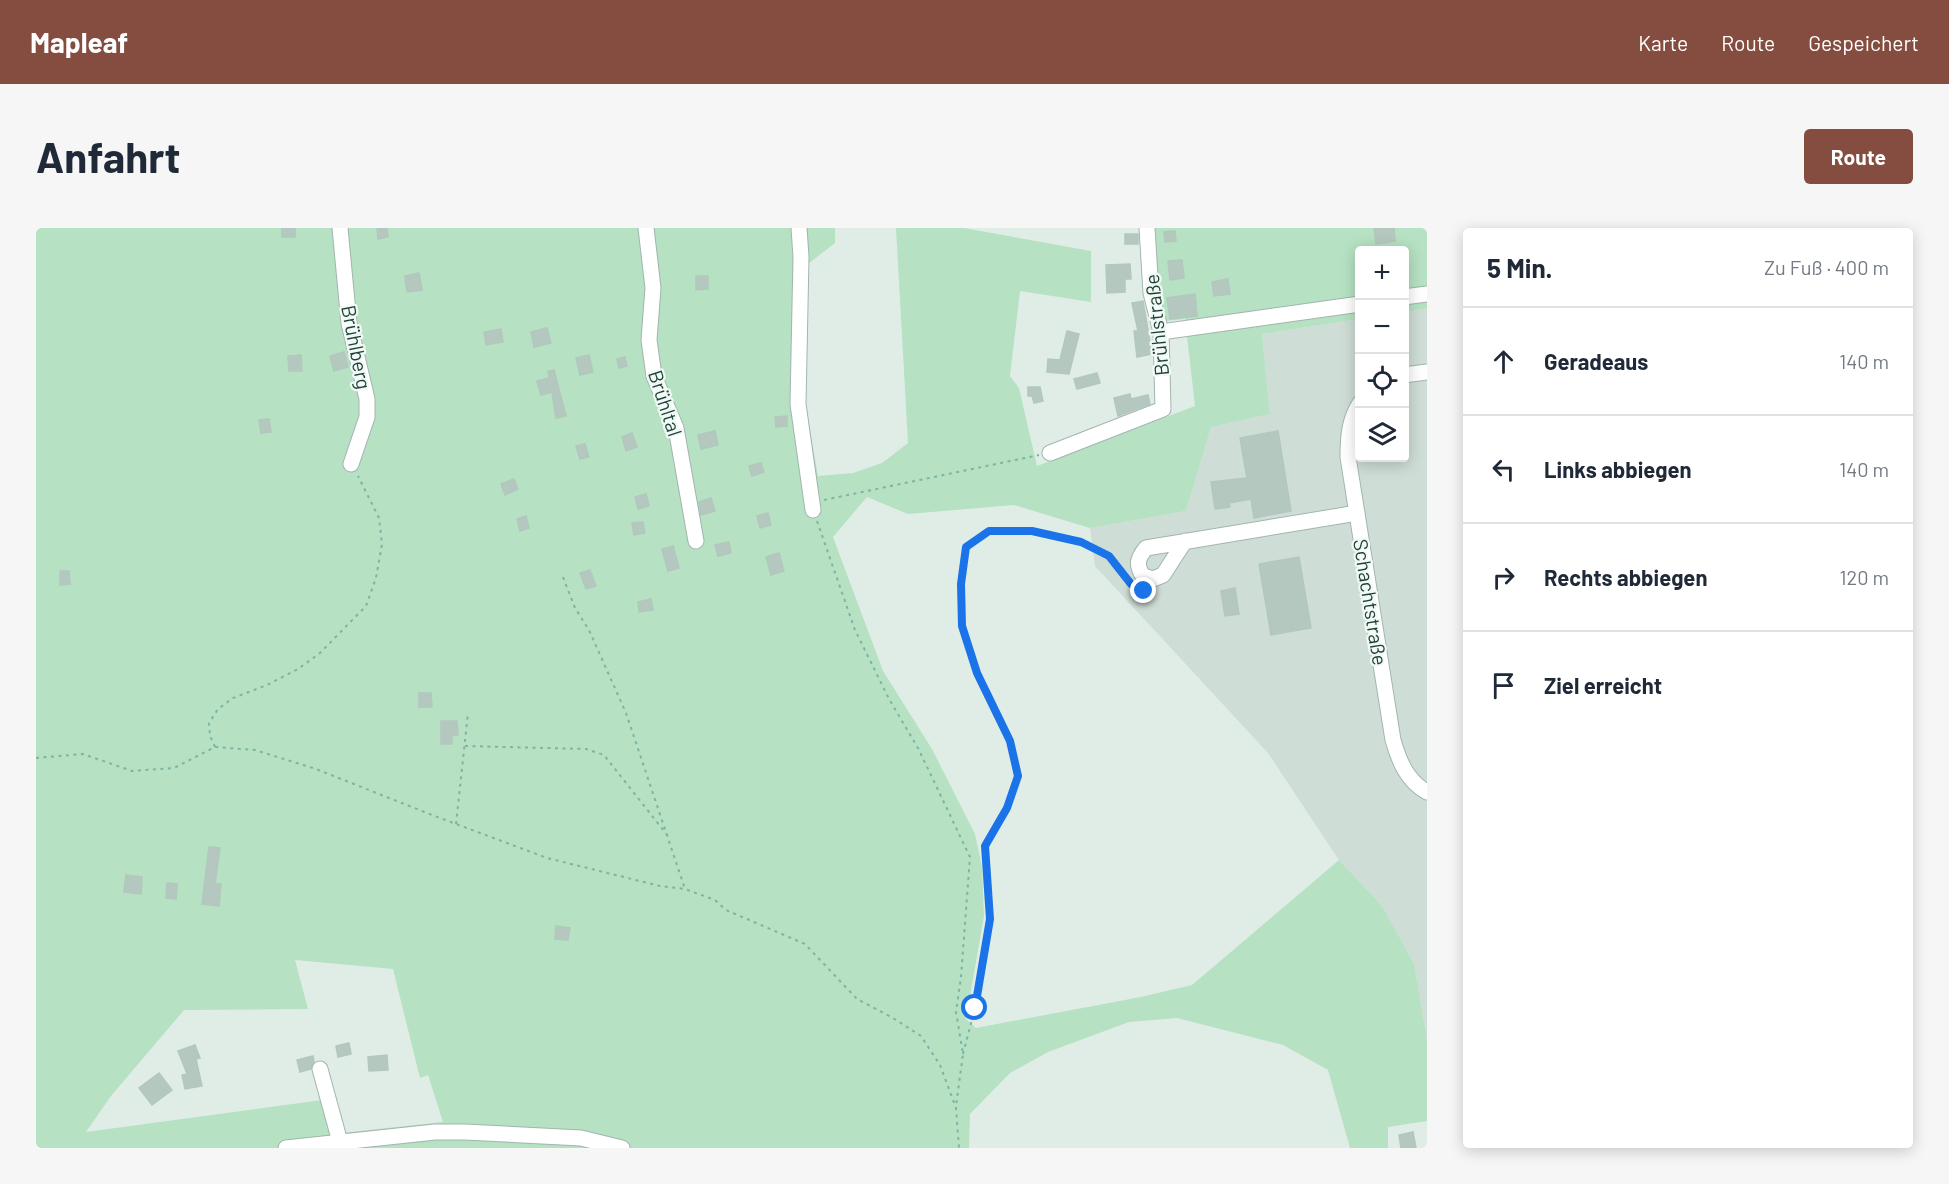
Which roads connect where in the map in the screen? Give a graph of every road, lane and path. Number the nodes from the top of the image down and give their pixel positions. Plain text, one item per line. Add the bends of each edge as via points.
1 (340, 228) edge
2 (646, 228) edge
3 (799, 228) edge
4 (1148, 228) edge
5 (1427, 294) edge
6 (1409, 296) edge
7 (1355, 305) edge
8 (1161, 332) junction
9 (1427, 372) edge
10 (1409, 374) edge
11 (1356, 408) edge
12 (1050, 453) joint
13 (351, 464) joint
14 (813, 507) junction
15 (1357, 513) junction
16 (696, 541) dead end
17 (1185, 542) dead end
18 (563, 577) dead end
19 (1137, 588) dead end
20 (468, 713) dead end
21 (465, 746) junction
22 (215, 747) junction
23 (36, 758) edge
24 (1427, 792) edge
25 (456, 824) junction
26 (670, 840) junction
27 (686, 889) junction
28 (963, 1054) junction
29 (320, 1069) dead end
30 (956, 1108) junction
31 (340, 1142) junction
32 (286, 1148) edge
33 (622, 1148) edge
34 (959, 1148) edge

1 - 13 street, Brühlberg via 349,323 367,399 367,417
2 - 16 street, Brühltal via 653,288 649,339 654,376 676,428
3 - 14 street via 798,404
4 - 8 street, Brühlstraße via 1151,293
5 - 6 street
7 - 8 street
8 - 12 street, Brühlstraße via 1163,409
9 - 10 street
11 - 15 street, Schachtstraße via 1348,433 1348,449
12 - 14 path
13 - 22 path via 379,518 382,544 366,606 320,653 298,669 233,698 218,709 209,723
14 - 28 path via 855,630 970,857 956,1012
15 - 17 street
15 - 24 street, Schachtstraße via 1393,740 1407,773
18 - 26 path via 626,713
19 - 28 path via 1109,556 1062,537 1032,531 989,531 966,547 961,584 962,626 977,673 1010,741 1018,776 1007,808 985,846 990,919
20 - 21 path
21 - 25 path
21 - 26 path via 586,749 604,755
22 - 23 path via 174,768 132,771 83,754
22 - 25 path via 255,750 296,763
25 - 27 path via 547,858
26 - 27 path
27 - 30 path via 805,944 857,999 921,1036 940,1065
28 - 30 path
29 - 31 street
30 - 34 path
31 - 32 street
31 - 33 street via 465,1132 581,1138

